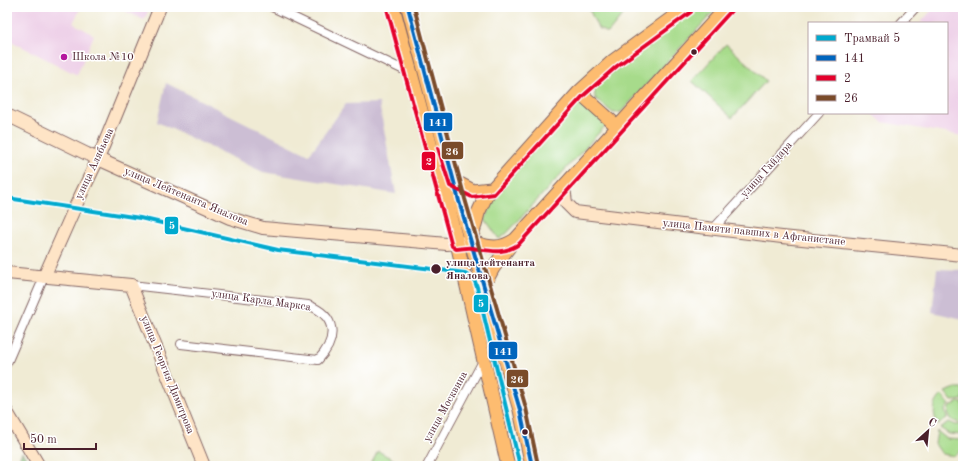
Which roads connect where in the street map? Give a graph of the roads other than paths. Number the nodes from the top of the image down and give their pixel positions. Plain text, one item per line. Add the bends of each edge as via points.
1 (160, 7) edge
2 (272, 7) edge
3 (393, 7) edge
4 (408, 7) edge
5 (687, 7) edge
6 (726, 7) edge
7 (916, 7) edge
8 (903, 22) edge
9 (412, 74) junction
10 (579, 92) junction
11 (818, 114) edge
12 (7, 115) edge
13 (618, 127) junction
14 (98, 159) junction
15 (454, 181) junction
16 (564, 186) junction
17 (491, 189) junction
18 (714, 228) junction
19 (515, 240) junction
20 (471, 242) junction
21 (457, 243) junction
22 (963, 255) edge
23 (7, 273) edge
24 (44, 277) junction
25 (131, 285) junction
26 (484, 285) junction
27 (181, 344) dead end
28 (484, 358) junction
29 (7, 363) edge
30 (7, 412) edge
31 (39, 466) edge
32 (204, 466) edge
33 (427, 466) edge
34 (508, 466) edge
35 (532, 466) edge

1 - 14 street, улица Алябьева
2 - 9 street
3 - 9 main road
4 - 15 main road
5 - 10 main road via 613,61
6 - 13 main road
7 - 8 street
9 - 21 main road
10 - 13 main road
10 - 17 main road
11 - 18 street, улица Гайдара
12 - 14 street, улица Лейтенанта Яналова
13 - 16 main road
14 - 21 street, улица Лейтенанта Яналова via 230,218 263,228
14 - 24 street, улица Алябьева
15 - 17 main road via 473,191
15 - 20 main road
16 - 18 street, улица Памяти павших в Афганистане via 566,203 575,212
16 - 19 main road
17 - 20 main road via 481,205
18 - 22 street, улица Памяти павших в Афганистане
19 - 20 main road via 500,247 487,247
19 - 26 main road via 493,268
20 - 21 street, улица Лейтенанта Яналова
20 - 26 main road
21 - 28 main road
23 - 24 street, улица Карла Маркса
24 - 25 street, улица Карла Маркса
24 - 29 street, улица Алябьева
25 - 27 street, улица Карла Маркса via 308,305 319,310 329,319 332,326 332,335 325,353 318,360
25 - 32 street, улица Георгия Димитрова
26 - 35 main road via 520,410
28 - 33 street, улица Москвина
28 - 34 main road
30 - 31 street

